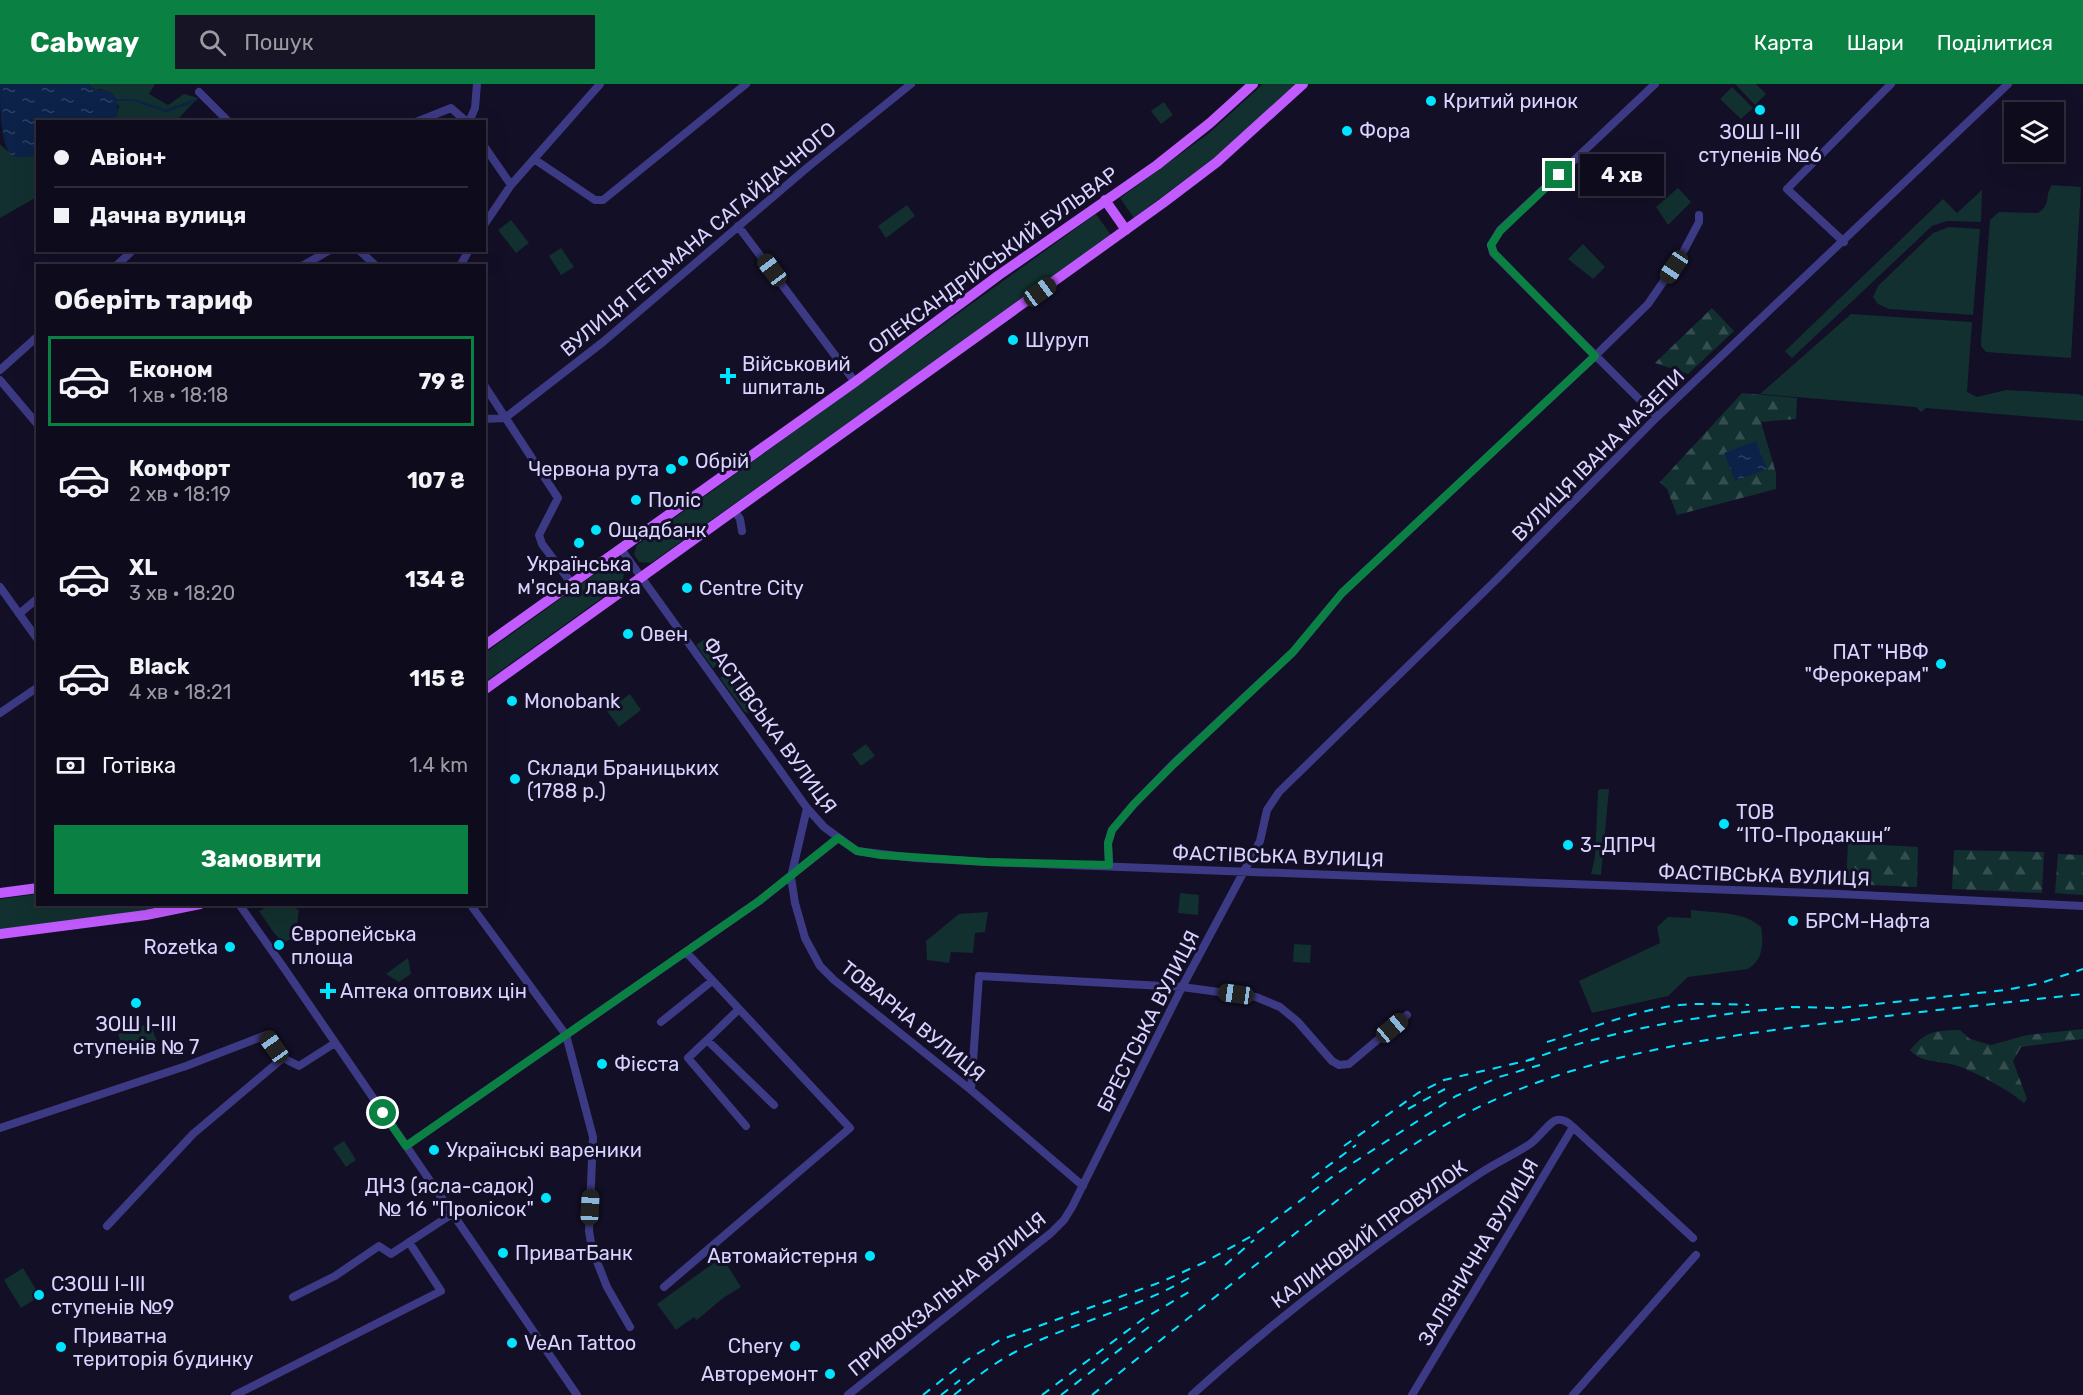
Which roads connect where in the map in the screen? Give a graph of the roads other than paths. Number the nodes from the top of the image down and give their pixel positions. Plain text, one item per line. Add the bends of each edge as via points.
1 (477, 84) edge
2 (600, 84) edge
3 (746, 84) edge
4 (911, 84) edge
5 (1253, 84) edge
6 (1303, 84) edge
7 (1655, 84) edge
8 (1891, 84) edge
9 (2008, 84) edge
10 (199, 92) dead end
11 (227, 120) edge
12 (421, 120) edge
13 (466, 120) edge
14 (469, 120) edge
15 (486, 149) edge
16 (534, 159) junction
17 (512, 185) junction
18 (1105, 200) junction
19 (1699, 215) dead end
20 (486, 222) edge
21 (738, 226) junction
22 (1126, 230) junction
23 (1844, 242) junction
24 (131, 252) edge
25 (326, 252) edge
26 (361, 252) edge
27 (118, 264) edge
28 (306, 264) edge
29 (374, 264) edge
30 (36, 338) edge
31 (1595, 356) junction
32 (0, 370) edge
33 (0, 380) edge
34 (855, 382) junction
35 (486, 388) edge
36 (1657, 417) junction
37 (506, 418) junction
38 (486, 419) edge
39 (36, 423) edge
40 (734, 510) junction
41 (742, 531) dead end
42 (621, 549) junction
43 (642, 576) junction
44 (572, 585) junction
45 (0, 587) edge
46 (36, 600) edge
47 (19, 614) junction
48 (36, 637) edge
49 (486, 645) edge
50 (36, 688) edge
51 (486, 689) edge
52 (0, 713) edge
53 (807, 808) junction
54 (838, 838) junction
55 (1109, 865) junction
56 (1244, 872) junction
57 (791, 877) junction
58 (36, 888) edge
59 (0, 893) edge
60 (176, 906) edge
61 (192, 906) edge
62 (240, 906) edge
63 (471, 906) edge
64 (2083, 906) edge
65 (184, 908) junction
66 (0, 934) edge
67 (686, 952) junction
68 (712, 981) junction
69 (1182, 987) junction
70 (738, 1010) junction
71 (1407, 1016) dead end
72 (661, 1022) dead end
73 (566, 1035) junction
74 (707, 1040) junction
75 (335, 1043) junction
76 (283, 1058) junction
77 (971, 1090) junction
78 (774, 1105) dead end
79 (746, 1126) dead end
80 (1573, 1127) junction
81 (0, 1128) edge
82 (406, 1146) junction
83 (1083, 1186) junction
84 (452, 1214) junction
85 (107, 1226) dead end
86 (1694, 1238) dead end
87 (409, 1242) junction
88 (1696, 1255) dead end
89 (664, 1287) dead end
90 (292, 1297) dead end
91 (630, 1327) dead end
92 (235, 1395) edge
93 (577, 1395) edge
94 (848, 1395) edge
95 (1192, 1395) edge
96 (1412, 1395) edge
97 (1573, 1395) edge

1 - 14 street via 476,108
2 - 16 street
3 - 16 street via 603,200 595,200
4 - 21 street, ВУЛИЦЯ ГЕТЬМАНА САГАЙДАЧНОГО
5 - 18 main road, ОЛЕКСАНДРІЙСЬКИЙ БУЛЬВАР via 1185,143
6 - 22 main road via 1217,162
7 - 31 street via 1500,231 1491,245 1494,253
8 - 23 street via 1787,189
9 - 23 street, ВУЛИЦЯ ІВАНА МАЗЕПИ
10 - 11 street
12 - 13 street via 452,108
15 - 17 street
16 - 17 street
17 - 20 street
18 - 22 main road
18 - 34 main road, ОЛЕКСАНДРІЙСЬКИЙ БУЛЬВАР
19 - 31 street via 1681,256 1655,295
21 - 34 street
21 - 37 street, ВУЛИЦЯ ГЕТЬМАНА САГАЙДАЧНОГО via 603,342
22 - 40 main road
23 - 36 street, ВУЛИЦЯ ІВАНА МАЗЕПИ
24 - 27 street
25 - 28 street
26 - 29 street
30 - 32 street
31 - 36 street
31 - 55 street via 1342,593 1293,652 1134,804 1112,830
33 - 39 street
34 - 42 main road, ОЛЕКСАНДРІЙСЬКИЙ БУЛЬВАР
35 - 37 street
36 - 56 street, ВУЛИЦЯ ІВАНА МАЗЕПИ via 1279,792 1267,810 1260,841
37 - 38 street
37 - 44 street via 558,498 539,535
40 - 41 street
40 - 43 main road
42 - 43 street, ФАСТІВСЬКА ВУЛИЦЯ
42 - 44 main road, ОЛЕКСАНДРІЙСЬКИЙ БУЛЬВАР
43 - 51 main road
43 - 53 street, ФАСТІВСЬКА ВУЛИЦЯ
44 - 49 main road, ОЛЕКСАНДРІЙСЬКИЙ БУЛЬВАР
45 - 47 street
46 - 47 street
47 - 48 street
50 - 52 street
53 - 54 street, ФАСТІВСЬКА ВУЛИЦЯ
53 - 57 street, ТОВАРНА ВУЛИЦЯ
54 - 55 street, ФАСТІВСЬКА ВУЛИЦЯ via 857,851 881,855
54 - 57 street
55 - 56 street, ФАСТІВСЬКА ВУЛИЦЯ
56 - 64 street, ФАСТІВСЬКА ВУЛИЦЯ
56 - 69 street, БРЕСТСЬКА ВУЛИЦЯ
57 - 67 street
57 - 77 street, ТОВАРНА ВУЛИЦЯ via 805,938 820,966
58 - 59 main road
60 - 65 main road
61 - 65 main road
62 - 75 street
63 - 73 street
65 - 66 main road
67 - 68 street
67 - 73 street
68 - 70 street
68 - 72 street
69 - 71 street via 1256,997 1280,1007 1339,1065 1349,1064
69 - 77 street via 979,976
69 - 83 street, БРЕСТСЬКА ВУЛИЦЯ
70 - 74 street
70 - 89 street via 850,1128
73 - 82 street
73 - 91 street via 593,1137 589,1231 592,1249 607,1287
74 - 78 street
74 - 79 street via 688,1058
75 - 76 street via 299,1066
75 - 82 street
76 - 81 street via 266,1035
76 - 85 street via 193,1134
77 - 83 street, ТОВАРНА ВУЛИЦЯ
80 - 86 street
80 - 95 street, КАЛИНОВИЙ ПРОВУЛОК via 1559,1119 1554,1121 1532,1143 1420,1214 1273,1324
80 - 96 street, ЗАЛІЗНИЧНА ВУЛИЦЯ
82 - 84 street
83 - 94 street, ПРИВОКЗАЛЬНА ВУЛИЦЯ via 1064,1221 1051,1233
84 - 87 street
84 - 93 street
87 - 90 street via 392,1254 379,1246 335,1276
87 - 92 street via 441,1292
88 - 97 street

